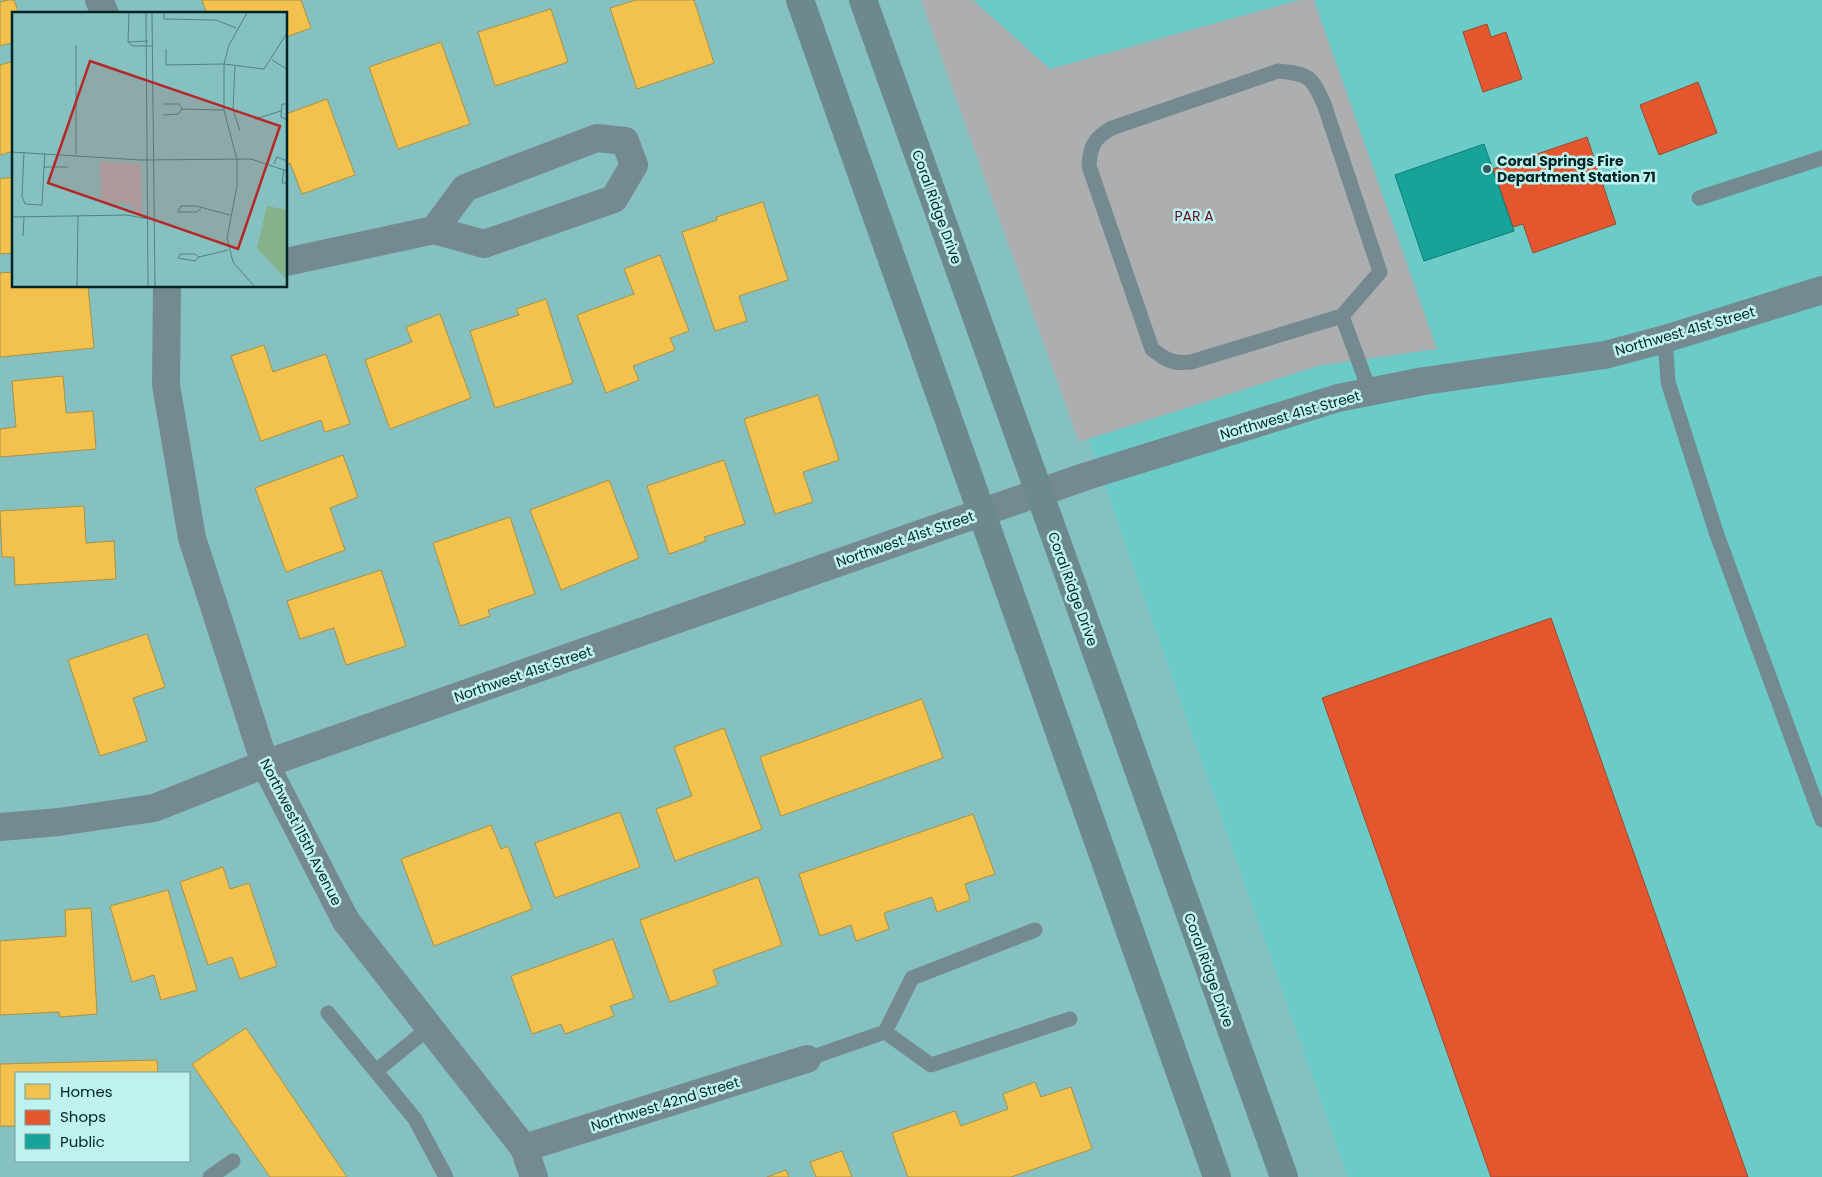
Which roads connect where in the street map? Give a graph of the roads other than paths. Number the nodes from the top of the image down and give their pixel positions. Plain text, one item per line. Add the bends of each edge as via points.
1 (99, 0) edge
2 (800, 0) edge
3 (863, 0) edge
4 (104, 12) edge
5 (1822, 158) edge
6 (1699, 198) dead end
7 (434, 230) junction
8 (288, 262) edge
9 (166, 288) edge
10 (1822, 290) edge
11 (1342, 316) junction
12 (1665, 339) junction
13 (1370, 392) junction
14 (1039, 493) junction
15 (982, 512) junction
16 (266, 764) junction
17 (1822, 820) edge
18 (0, 827) edge
19 (1035, 930) dead end
20 (328, 1013) dead end
21 (1070, 1019) dead end
22 (430, 1027) junction
23 (885, 1032) junction
24 (807, 1059) joint
25 (376, 1071) junction
26 (524, 1148) junction
27 (233, 1161) dead end
28 (210, 1177) edge
29 (446, 1177) edge
30 (534, 1177) edge
31 (1217, 1177) edge
32 (1284, 1177) edge

1 - 4 street
2 - 15 main road
3 - 14 main road, Coral Ridge Drive
5 - 6 lane
7 - 7 street via 484,244 614,199 634,165 625,141 597,138 465,188
7 - 8 street
9 - 16 street, Northwest 115th Avenue via 166,385 192,538
10 - 12 street, Northwest 41st Street
11 - 11 lane via 1380,272 1324,104 1313,82 1301,73 1278,71 1112,128 1098,136 1089,151 1089,166 1152,349 1164,359 1177,364 1191,362
11 - 13 lane
12 - 13 street, Northwest 41st Street via 1605,355
12 - 17 lane via 1668,382 1712,517
13 - 14 street, Northwest 41st Street via 1338,398
14 - 15 street, Northwest 41st Street
14 - 32 main road, Coral Ridge Drive
15 - 16 street, Northwest 41st Street
15 - 31 main road
16 - 18 street, Northwest 41st Street via 154,808
16 - 22 street, Northwest 115th Avenue via 346,921
19 - 23 lane via 912,978
20 - 25 lane
21 - 23 lane via 931,1065
22 - 25 lane
22 - 26 street, Northwest 115th Avenue
23 - 24 lane
24 - 26 street, Northwest 42nd Street
25 - 29 lane via 415,1120
26 - 30 street, Northwest 115th Avenue
27 - 28 lane

